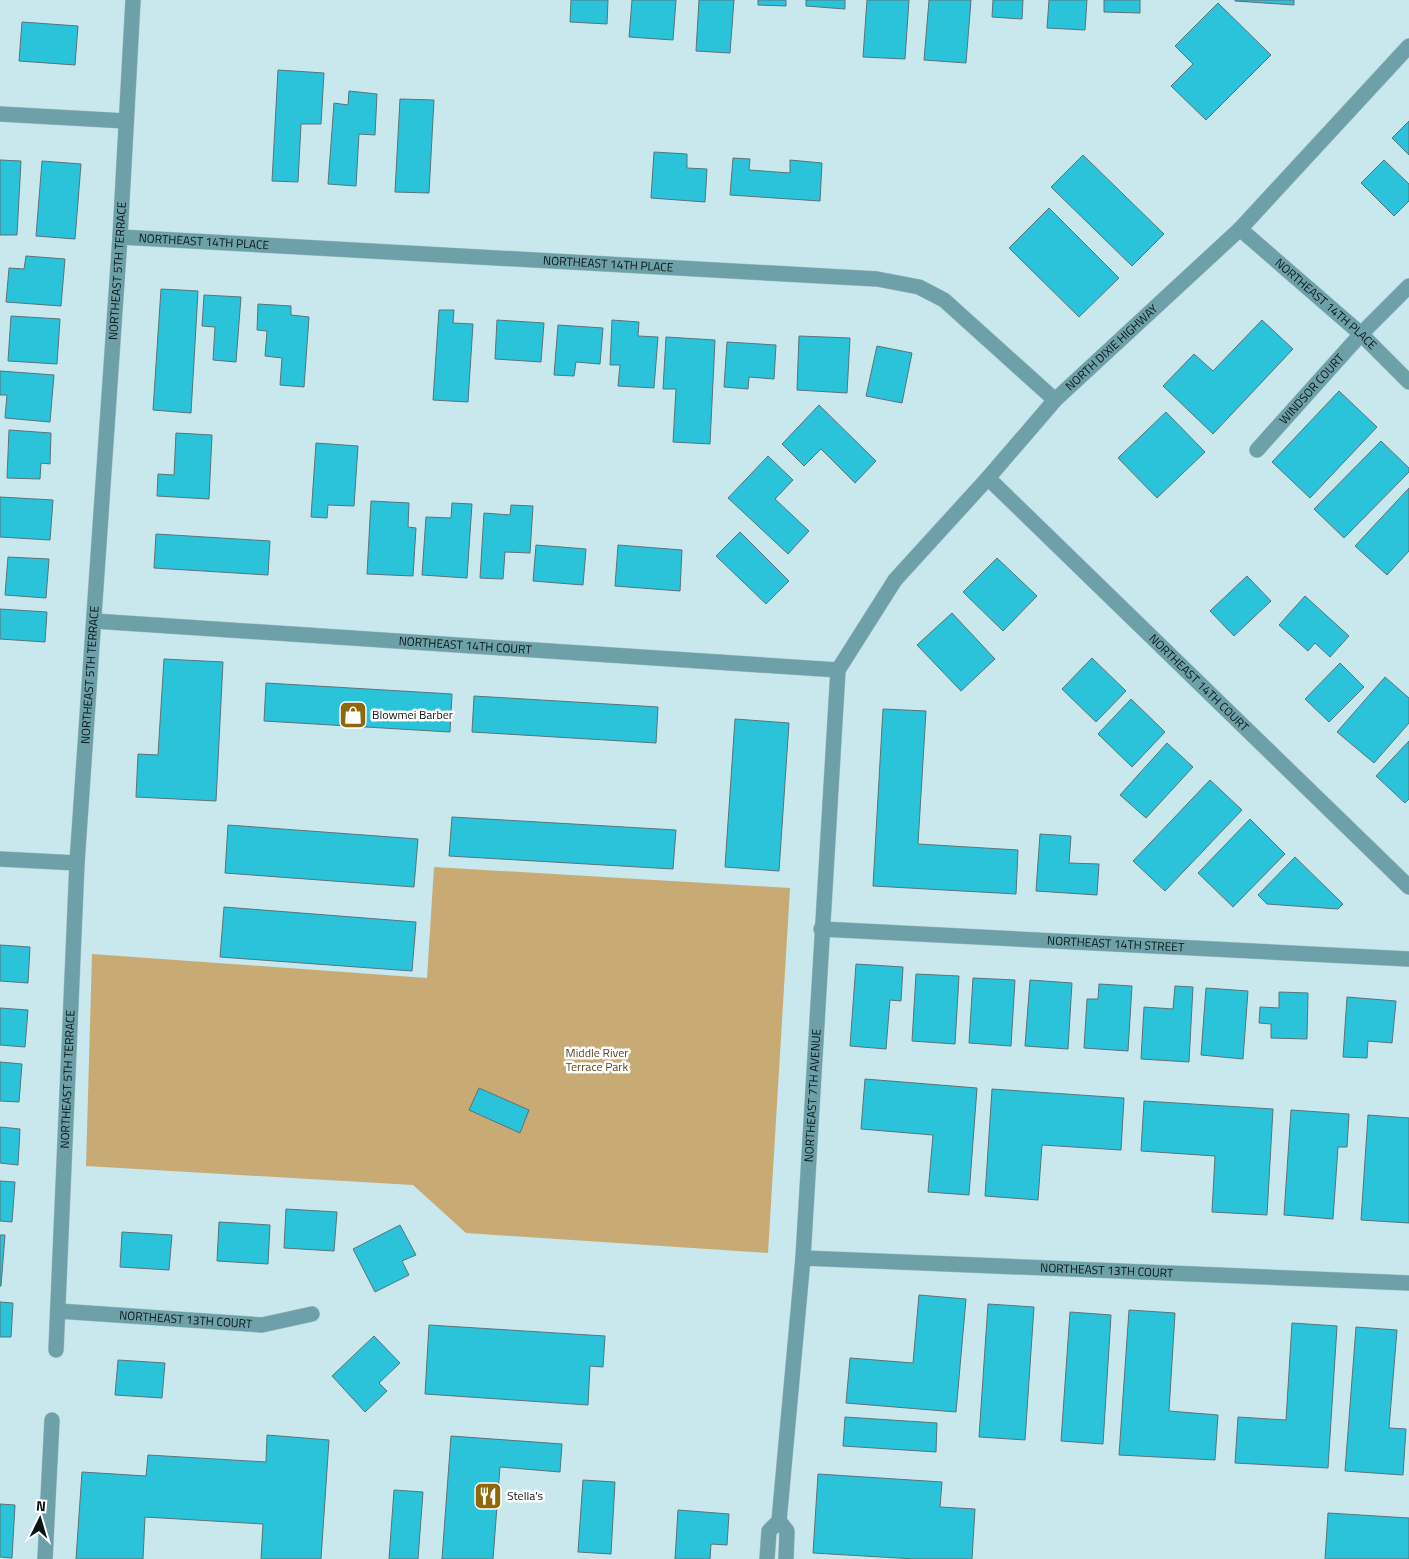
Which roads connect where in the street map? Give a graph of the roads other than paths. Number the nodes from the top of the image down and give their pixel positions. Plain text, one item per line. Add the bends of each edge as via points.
1 (133, 0) edge
2 (1409, 46) edge
3 (0, 114) edge
4 (126, 121) junction
5 (1240, 229) junction
6 (120, 237) junction
7 (1409, 286) edge
8 (1361, 334) junction
9 (1409, 382) edge
10 (1055, 400) junction
11 (1257, 450) dead end
12 (988, 478) junction
13 (94, 621) junction
14 (838, 670) junction
15 (0, 859) edge
16 (77, 863) junction
17 (1409, 887) edge
18 (821, 929) junction
19 (1409, 959) edge
20 (803, 1258) junction
21 (1409, 1283) edge
22 (58, 1311) junction
23 (312, 1314) dead end
24 (56, 1350) dead end
25 (52, 1420) dead end
26 (779, 1521) junction
27 (45, 1559) edge
28 (767, 1559) edge
29 (786, 1559) edge

1 - 4 street, NORTHEAST 5TH TERRACE
2 - 5 street, NORTH DIXIE HIGHWAY
3 - 4 street
4 - 6 street, NORTHEAST 5TH TERRACE
5 - 8 street, NORTHEAST 14TH PLACE
5 - 10 street, NORTH DIXIE HIGHWAY
6 - 10 street, NORTHEAST 14TH PLACE via 877,279 918,287 944,300
6 - 13 street, NORTHEAST 5TH TERRACE
7 - 8 street, WINDSOR COURT
8 - 9 street, NORTHEAST 14TH PLACE
8 - 11 street, WINDSOR COURT
10 - 12 street, NORTH DIXIE HIGHWAY
12 - 14 street, NORTH DIXIE HIGHWAY via 895,580
12 - 17 street, NORTHEAST 14TH COURT
13 - 14 street, NORTHEAST 14TH COURT
13 - 16 street, NORTHEAST 5TH TERRACE
14 - 18 street, NORTHEAST 7TH AVENUE
15 - 16 street
16 - 22 street, NORTHEAST 5TH TERRACE
18 - 19 street, NORTHEAST 14TH STREET
18 - 20 street, NORTHEAST 7TH AVENUE
20 - 21 street, NORTHEAST 13TH COURT
20 - 26 street, NORTHEAST 7TH AVENUE
22 - 23 street, NORTHEAST 13TH COURT via 262,1325
22 - 24 street, NORTHEAST 5TH TERRACE
25 - 27 street
26 - 28 street, NORTHEAST 7TH AVENUE via 769,1531
26 - 29 street, NORTHEAST 7TH AVENUE via 787,1531

